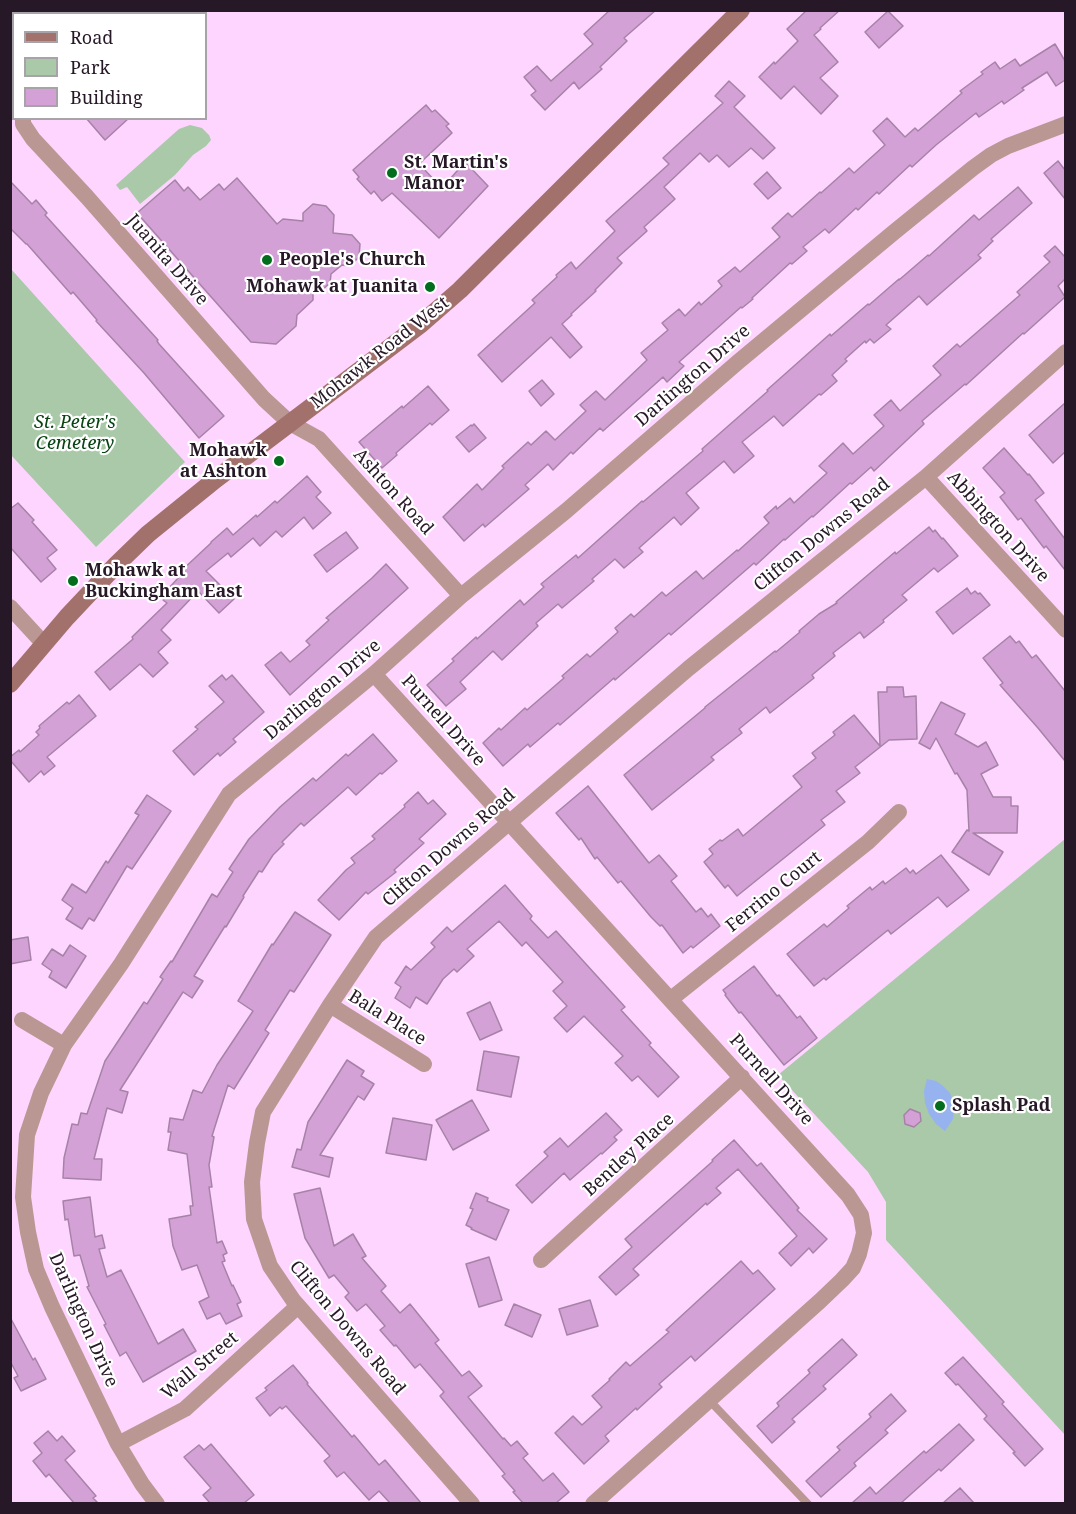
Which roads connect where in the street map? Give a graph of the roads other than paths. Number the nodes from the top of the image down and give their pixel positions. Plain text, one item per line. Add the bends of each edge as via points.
1 (741, 10) edge
2 (23, 120) edge
3 (1065, 124) edge
4 (1065, 352) edge
5 (290, 423) junction
6 (926, 477) junction
7 (461, 596) junction
8 (10, 607) edge
9 (1065, 630) edge
10 (44, 644) junction
11 (374, 674) junction
12 (10, 684) edge
13 (899, 812) dead end
14 (508, 822) junction
15 (671, 999) junction
16 (330, 1005) junction
17 (22, 1020) dead end
18 (64, 1045) junction
19 (424, 1064) dead end
20 (742, 1077) junction
21 (17, 1165) edge
22 (542, 1260) dead end
23 (298, 1306) junction
24 (709, 1400) junction
25 (118, 1444) junction
26 (157, 1503) edge
27 (472, 1503) edge
28 (593, 1503) edge
29 (808, 1503) edge

1 - 5 main road, Mohawk Road West via 460,290
2 - 5 street, Juanita Drive via 33,139 247,381
3 - 7 street, Darlington Drive via 1008,146 973,168
4 - 6 street, Clifton Downs Road
5 - 7 street, Ashton Road via 319,439
5 - 10 main road, Mohawk Road West via 153,530
6 - 9 street, Abbington Drive
6 - 14 street, Clifton Downs Road via 689,668
7 - 11 street, Darlington Drive
8 - 10 street
10 - 12 main road, Mohawk Road West
11 - 14 street, Purnell Drive
11 - 18 street, Darlington Drive via 229,794 121,964
13 - 15 street, Ferrino Court via 868,842
14 - 15 street, Purnell Drive
14 - 16 street, Clifton Downs Road via 376,937
15 - 20 street, Purnell Drive
16 - 19 street, Bala Place
16 - 23 street, Clifton Downs Road via 263,1112 252,1182 254,1219 270,1266
17 - 18 street
18 - 21 street, Darlington Drive
20 - 22 street, Bentley Place
20 - 24 street, Purnell Drive via 848,1195 861,1215 863,1238 853,1268 842,1280
21 - 25 street, Darlington Drive via 36,1269
23 - 25 street, Wall Street via 185,1408
23 - 27 street, Clifton Downs Road
24 - 28 street, Purnell Drive
24 - 29 lane
25 - 26 street, Darlington Drive

